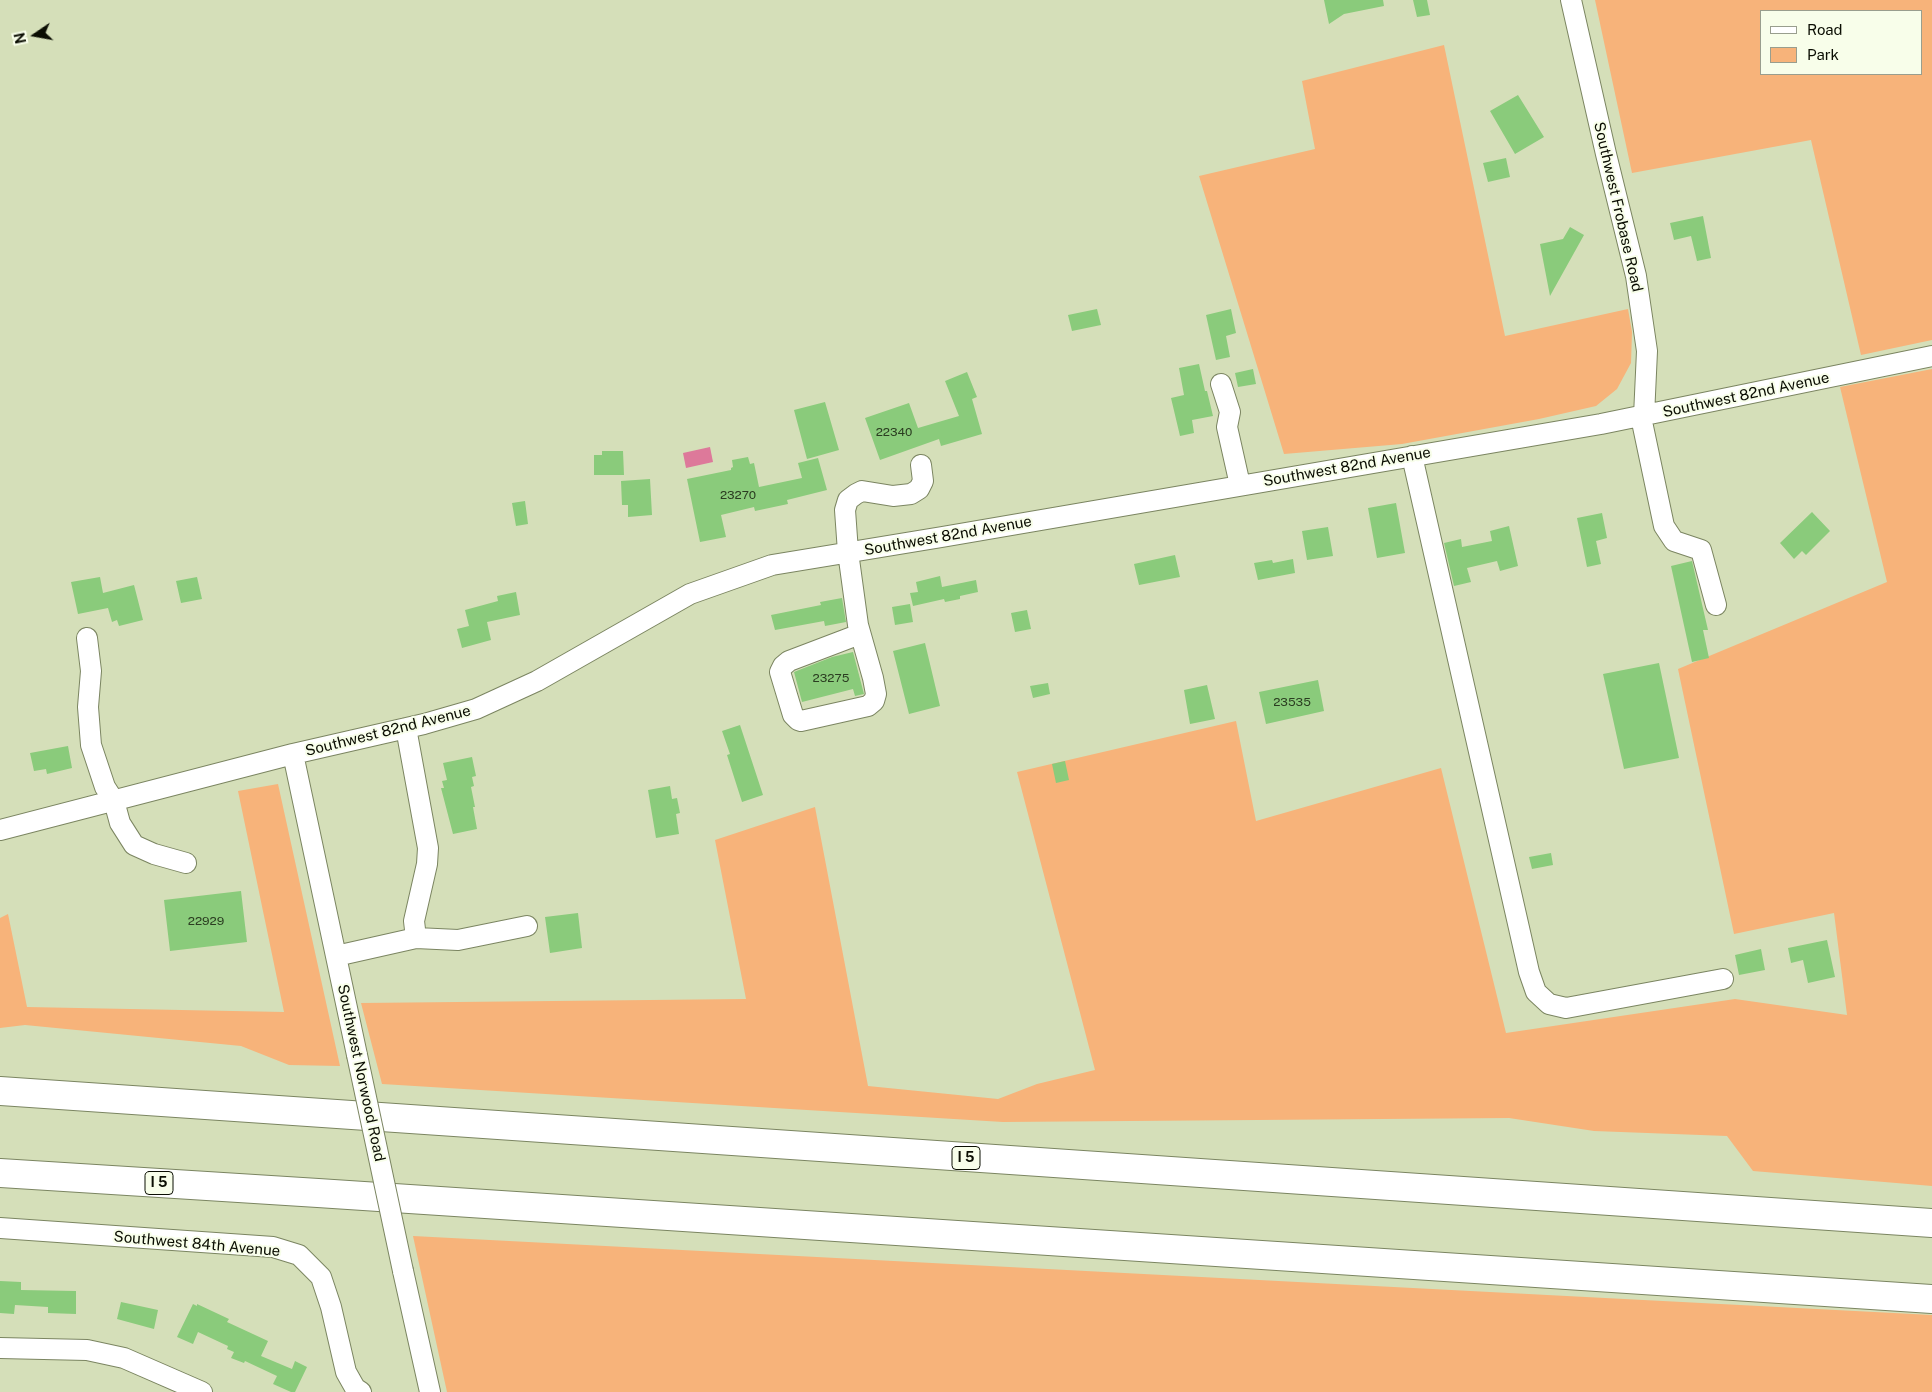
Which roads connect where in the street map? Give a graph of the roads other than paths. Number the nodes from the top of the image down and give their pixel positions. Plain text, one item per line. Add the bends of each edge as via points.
1 (1571, 0) edge
2 (1932, 356) edge
3 (1221, 384) dead end
4 (1642, 416) junction
5 (1412, 456) junction
6 (921, 464) dead end
7 (1240, 485) junction
8 (848, 552) junction
9 (1716, 605) dead end
10 (860, 634) junction
11 (88, 638) dead end
12 (406, 728) junction
13 (293, 754) junction
14 (114, 801) junction
15 (0, 830) edge
16 (186, 863) dead end
17 (527, 926) dead end
18 (416, 938) junction
19 (336, 956) junction
20 (1723, 980) dead end
21 (0, 1092) edge
22 (0, 1174) edge
23 (1932, 1223) edge
24 (0, 1228) edge
25 (1932, 1298) edge
26 (0, 1348) edge
27 (202, 1392) edge
28 (361, 1392) edge
29 (430, 1392) edge

1 - 4 street, Southwest Frobase Road via 1636,276 1647,351
2 - 4 street, Southwest 82nd Avenue
3 - 7 street via 1230,412 1227,427
4 - 5 street, Southwest 82nd Avenue
4 - 9 street, Southwest Frobase Road via 1664,526 1674,541 1701,550
5 - 7 street, Southwest 82nd Avenue
5 - 20 street via 1536,992 1549,1004 1566,1008
6 - 8 street via 924,481 911,494 892,496 862,491 848,500 845,510
7 - 8 street, Southwest 82nd Avenue
8 - 10 street
8 - 12 street, Southwest 82nd Avenue via 772,565 690,594 537,681 476,709
10 - 10 street via 876,694 874,701 868,706 798,720 793,715 780,672 783,666 789,660
11 - 14 street via 91,745 105,787
12 - 13 street, Southwest 82nd Avenue
12 - 18 street via 428,848 414,921
13 - 14 street, Southwest 82nd Avenue
13 - 19 street, Southwest Norwood Road
14 - 15 street, Southwest 82nd Avenue
14 - 16 street via 120,823 134,845
17 - 18 street via 458,940
18 - 19 street
19 - 29 street, Southwest Norwood Road, bridge
21 - 23 highway, I 5
22 - 25 highway, I 5
24 - 28 street, Southwest 84th Avenue via 273,1247 299,1256 321,1277 346,1372
26 - 27 street via 87,1350 124,1358

